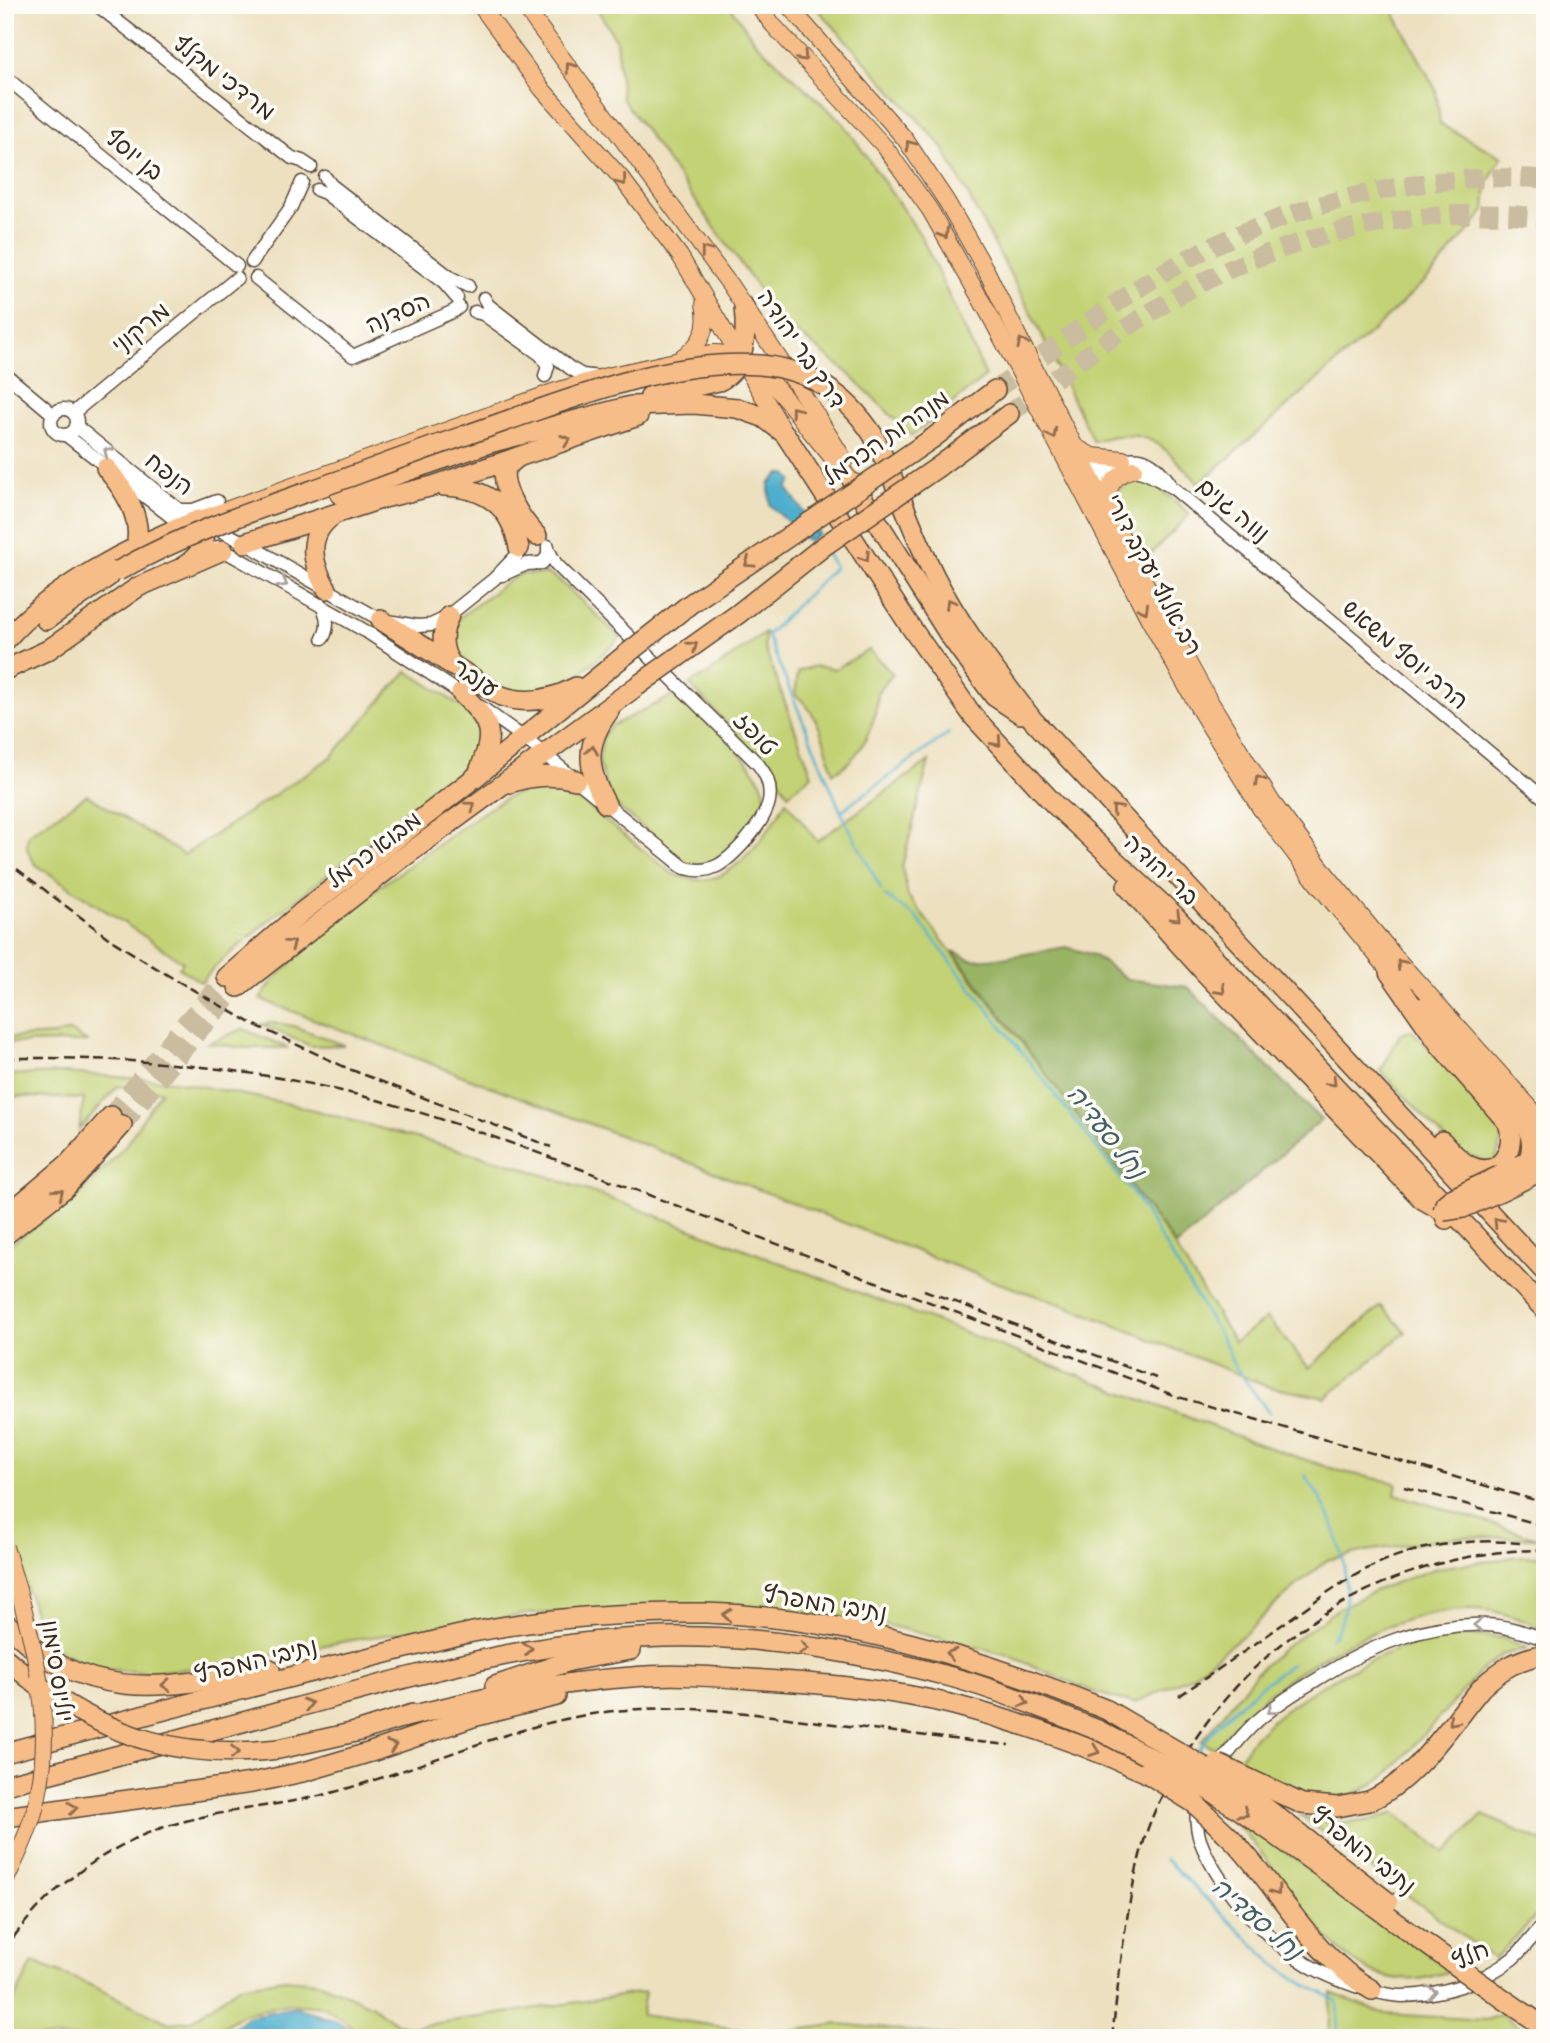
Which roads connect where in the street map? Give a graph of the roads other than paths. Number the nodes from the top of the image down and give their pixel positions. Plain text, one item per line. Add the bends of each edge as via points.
1 (97, 5) edge
2 (480, 5) edge
3 (523, 5) edge
4 (758, 5) edge
5 (788, 5) edge
6 (5, 77) edge
7 (292, 158) junction
8 (311, 167) junction
9 (325, 177) junction
10 (301, 180) junction
11 (315, 190) junction
12 (291, 207) junction
13 (253, 262) junction
14 (237, 272) junction
15 (256, 278) junction
16 (468, 286) junction
17 (702, 292) junction
18 (484, 298) junction
19 (458, 302) junction
20 (744, 307) junction
21 (475, 312) junction
22 (740, 358) junction
23 (678, 359) junction
24 (5, 373) edge
25 (545, 376) dead end
26 (607, 376) junction
27 (995, 390) tunnel mouth
28 (694, 404) junction
29 (603, 412) junction
30 (1009, 414) tunnel mouth
31 (54, 415) junction
32 (75, 419) junction
33 (785, 433) junction
34 (66, 435) junction
35 (489, 443) junction
36 (1076, 447) junction
37 (522, 456) junction
38 (1128, 464) junction
39 (106, 467) junction
40 (1087, 479) junction
41 (853, 483) junction
42 (432, 486) junction
43 (257, 498) junction
44 (384, 498) junction
45 (217, 501) joint
46 (241, 504) junction
47 (335, 514) junction
48 (1111, 517) junction
49 (186, 518) junction
50 (216, 540) junction
51 (244, 543) junction
52 (543, 543) junction
53 (136, 547) junction
54 (525, 557) junction
55 (1267, 565) joint
56 (122, 574) junction
57 (568, 576) junction
58 (66, 590) junction
59 (324, 597) junction
60 (449, 616) junction
61 (381, 620) junction
62 (5, 624) edge
63 (323, 638) dead end
64 (5, 641) edge
65 (5, 648) edge
66 (5, 669) edge
67 (456, 669) junction
68 (602, 673) junction
69 (461, 693) junction
70 (618, 700) junction
71 (1032, 719) junction
72 (524, 738) junction
73 (542, 754) junction
74 (478, 775) junction
75 (576, 780) junction
76 (495, 788) junction
77 (1545, 799) edge
78 (606, 804) junction
79 (1054, 804) junction
80 (1247, 949) junction
81 (1389, 972) junction
82 (1522, 1115) junction
83 (1545, 1124) edge
84 (1545, 1141) edge
85 (1541, 1164) edge
86 (1443, 1211) junction
87 (5, 1217) edge
88 (5, 1235) edge
89 (1545, 1272) edge
90 (1545, 1310) edge
91 (1545, 1327) edge
92 (5, 1547) edge
93 (5, 1622) edge
94 (474, 1632) junction
95 (1545, 1639) edge
96 (759, 1642) junction
97 (1545, 1654) edge
98 (5, 1658) edge
99 (718, 1676) junction
100 (1107, 1710) junction
101 (264, 1716) junction
102 (402, 1718) junction
103 (5, 1753) edge
104 (5, 1785) edge
105 (5, 1797) edge
106 (5, 1817) edge
107 (5, 1882) edge
108 (1545, 1924) edge
109 (1372, 1990) junction
110 (1545, 2016) edge
111 (1545, 2027) edge

1 - 7 street, מרדכי מקלף
2 -> 17 main road via 542,89 622,179
20 -> 3 main road, דרך בר יהודה
4 -> 40 main road, רב אלוף יעקב דורי via 885,147 924,201
36 -> 5 main road, רב אלוף יעקב דורי via 987,272 925,166
6 - 14 street, בן יוסף
7 - 8 street, מרדכי מקלף
7 - 10 street, מרדכי מקלף
8 - 9 street
8 - 10 street
9 - 11 street
9 - 16 street via 451,278
10 - 11 street via 306,188
10 - 12 street
11 - 12 street
11 - 19 street via 444,283
12 - 13 street
13 - 14 street via 242,261
13 - 15 street
14 - 15 street via 246,283
14 - 32 street, מרקוני
15 - 19 street, הסדנה via 353,356 454,311
16 - 18 street via 481,290
16 - 19 street via 461,290
17 - 22 main road
17 - 23 main road via 705,329 695,346
18 - 21 street
18 - 26 street via 570,368 582,375
19 - 21 street via 466,312
20 - 22 highway
20 - 41 main road, דרך בר יהודה via 834,442
21 - 25 street via 541,355 548,366
22 - 23 main road via 717,353
22 - 29 highway via 719,381 637,399
22 - 33 main road
41 -> 22 main road via 786,399
23 - 26 main road
24 - 31 street
26 - 43 main road
27 -> 68 highway, מנהרות הכרמל, bridge via 933,438 690,604
28 - 29 highway via 643,404
28 - 33 highway via 743,409
37 -> 28 highway via 646,413
29 - 35 highway
70 -> 30 highway, מבוא כרמל, bridge
31 - 32 street via 61,410
31 - 34 street via 54,429
32 - 34 street via 74,430
49 -> 32 street, הנפח
33 -> 79 highway, בר יהודה via 973,716
34 - 39 street, הנפח
35 - 44 highway via 470,459
35 - 56 highway
36 - 38 main road via 1092,456
36 - 40 main road, רב אלוף יעקב דורי
37 - 42 highway
37 - 52 highway via 506,467 504,483
38 - 40 street, נווה גנים via 1122,470
38 - 48 main road via 1109,488
38 - 55 street, נווה גנים via 1136,458 1149,461 1173,488
39 - 49 street, הנפח
39 - 53 highway via 132,509
40 - 48 main road, רב אלוף יעקב דורי
40 -> 81 main road, רב אלוף יעקב דורי via 1195,702 1260,808
41 - 71 highway, דרך בר יהודה via 950,636 995,695
42 - 44 highway
42 - 54 highway via 470,488 494,500 509,519
43 - 45 main road
43 - 46 main road
44 - 47 highway
45 - 49 street via 193,510
46 - 49 main road
46 - 50 main road via 224,516
47 - 51 highway
47 - 59 highway via 321,525 313,549
83 -> 48 main road, רב אלוף יעקב דורי via 1397,959 1272,802 1208,698
49 - 50 highway
49 - 53 highway
50 - 51 street
50 - 51 street
50 -> 59 street, ענבר
50 - 66 highway via 184,566 138,587 48,650
51 - 59 street, ענבר
52 - 54 street via 527,537
52 - 54 street via 545,560
52 - 57 street, טופז
53 - 58 highway
54 - 57 street
54 - 60 street
55 - 77 street, הרב יוסף משאש
56 - 65 highway
56 - 66 highway
71 -> 56 highway, bridge via 948,602 873,435 860,416 828,387 790,370 763,365 699,367 594,391 229,521 147,554
57 - 78 street, טופז via 758,764 769,782 771,798 766,813 735,853 723,864 701,871 685,868 666,856
58 - 62 highway via 40,600
58 - 64 highway
59 - 61 street, ענבר
59 - 63 street
59 - 69 street, ענבר via 367,632
60 - 61 street via 425,626
60 - 67 highway via 443,647
61 - 67 highway
67 - 68 highway via 501,696 524,701 563,695
68 - 72 highway, מבוא כרמל
69 - 72 street, ענבר
69 - 74 highway via 481,713 488,729 488,747
70 - 73 highway, מבוא כרמל
78 -> 70 highway via 594,779 590,755 597,730
80 -> 71 highway, בר יהודה
72 - 73 street, ענבר
72 - 74 highway, מבוא כרמל
73 - 75 street, ענבר
73 - 76 highway, מבוא כרמל
74 -> 76 highway, מבוא כרמל via 302,912 232,982 277,955
75 - 76 highway via 534,777
75 - 78 street, ענבר
79 -> 86 highway via 1206,974 1422,1199
79 -> 90 highway, בר יהודה via 1174,915
80 - 81 highway via 1462,1161 1481,1169 1500,1164 1510,1148 1507,1123 1440,1045
89 -> 80 highway, בר יהודה
81 - 82 main road, רב אלוף יעקב דורי
82 - 84 main road, רב אלוף יעקב דורי
82 - 85 highway
85 - 86 highway, bridge via 1463,1208
86 - 91 highway via 1447,1221
88 -> 87 highway via 65,1188 116,1121
92 - 107 main road, יוליוס סימון, bridge via 39,1671 44,1723 38,1797
94 -> 93 highway via 191,1683 135,1686 73,1672 22,1640
100 -> 94 highway, נתיבי המפרץ via 938,1650 811,1624 706,1614 625,1615
94 - 103 highway, נתיבי המפרץ
95 -> 109 street, חלץ via 1501,1627 1465,1625 1421,1631 1367,1650 1298,1690 1254,1724 1200,1792 1196,1811 1200,1840 1221,1878 1248,1912 1302,1962
101 -> 96 highway, נתיבי המפרץ via 470,1661 542,1647 633,1638
96 - 102 highway via 660,1646 569,1661
96 -> 111 highway, נתיבי המפרץ, bridge via 830,1651 953,1678 1100,1731 1252,1818
97 -> 100 highway, bridge via 1517,1661 1495,1675 1390,1790 1369,1801 1337,1807 1302,1804
98 -> 102 highway, bridge via 80,1714 146,1740 206,1751 279,1749
99 - 102 highway via 634,1676 562,1684 497,1694
106 -> 99 highway via 252,1783 307,1771 472,1717 554,1697 635,1682
99 -> 109 highway, bridge via 821,1684 952,1705 1043,1732 1145,1772 1194,1803 1232,1839 1322,1952
100 - 110 highway, נתיבי המפרץ, bridge via 1262,1805
101 - 104 highway, נתיבי המפרץ
101 - 105 highway
109 -> 108 street, חלץ via 1400,1996 1445,1990 1490,1974 1514,1957

